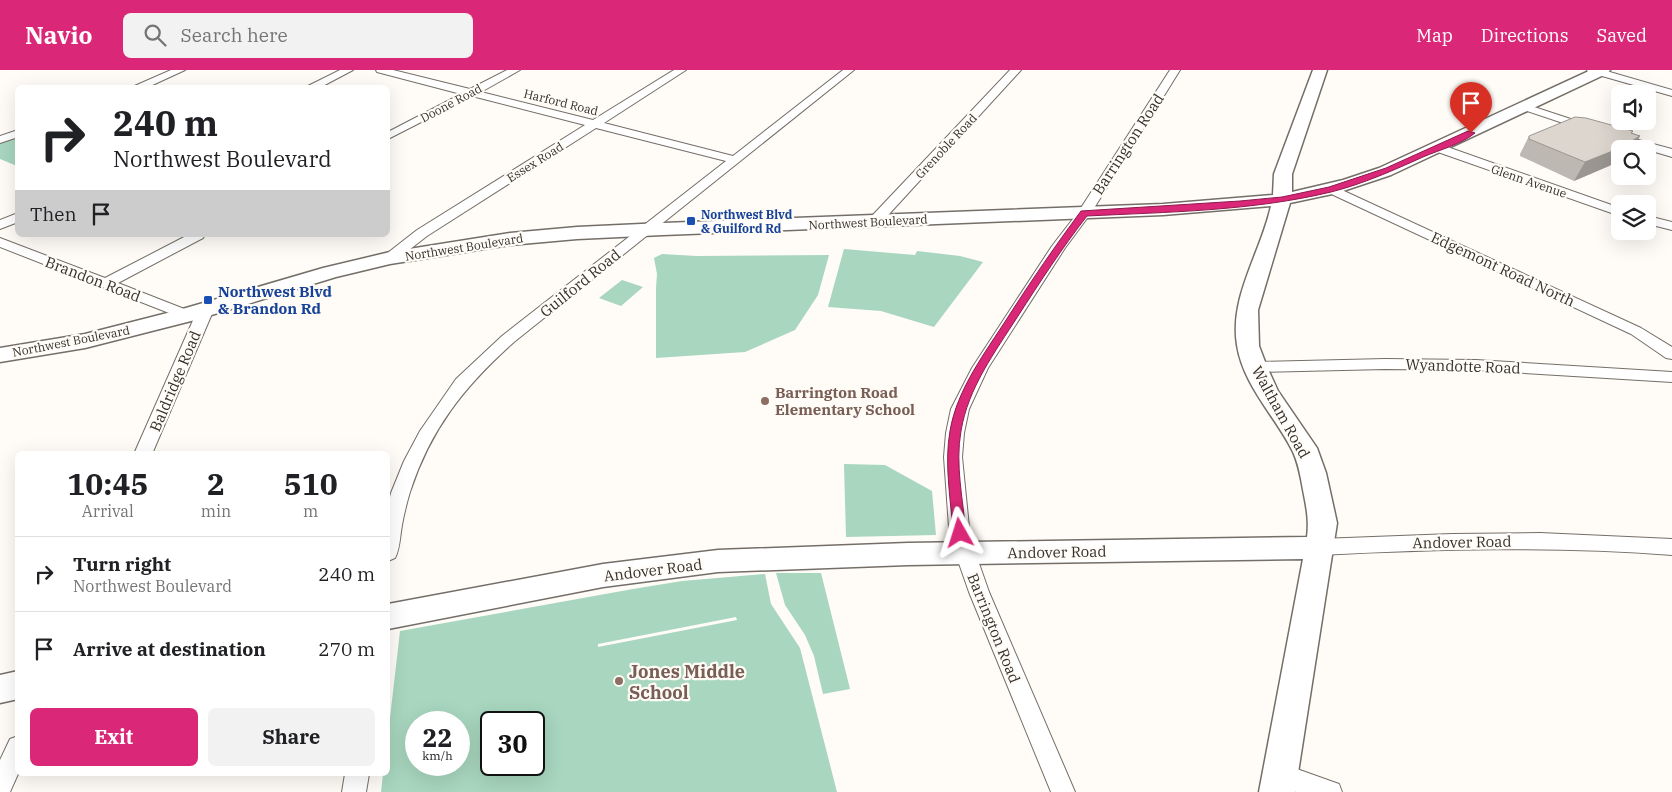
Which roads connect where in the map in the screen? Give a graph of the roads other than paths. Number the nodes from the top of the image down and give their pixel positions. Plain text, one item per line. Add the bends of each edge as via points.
1 (180, 70) edge
2 (348, 70) edge
3 (380, 70) edge
4 (515, 70) edge
5 (681, 70) edge
6 (849, 70) edge
7 (1016, 70) edge
8 (1175, 70) edge
9 (1320, 70) edge
10 (1598, 71) edge
11 (142, 85) edge
12 (316, 85) edge
13 (470, 93) junction
14 (1672, 93) edge
15 (1525, 107) junction
16 (595, 125) junction
17 (15, 134) edge
18 (390, 135) edge
19 (0, 140) edge
20 (1439, 148) junction
21 (1672, 153) edge
22 (735, 160) junction
23 (1331, 189) junction
24 (1282, 199) junction
25 (1611, 209) edge
26 (1084, 213) junction
27 (15, 218) edge
28 (875, 221) junction
29 (1656, 222) edge
30 (0, 225) edge
31 (1672, 226) edge
32 (647, 230) junction
33 (194, 237) edge
34 (0, 242) edge
35 (390, 258) junction
36 (105, 284) junction
37 (196, 312) junction
38 (1636, 331) junction
39 (1672, 343) edge
40 (1672, 354) edge
41 (0, 355) edge
42 (1255, 367) junction
43 (1672, 377) edge
44 (144, 451) edge
45 (390, 542) edge
46 (1320, 547) junction
47 (1672, 547) edge
48 (965, 552) junction
49 (390, 618) edge
50 (15, 686) edge
51 (0, 689) edge
52 (15, 753) edge
53 (358, 776) edge
54 (1278, 783) edge
55 (0, 787) edge
56 (354, 792) edge
57 (1063, 792) edge
58 (1330, 792) edge

1 - 11 street
2 - 12 street
3 - 13 street, Harford Road
4 - 13 street, Doone Road
5 - 16 street, Essex Road
6 - 22 street, Guilford Road
7 - 28 street, Grenoble Road
8 - 26 street, Barrington Road
9 - 24 main road, Waltham Road via 1283,174
10 - 14 street
10 - 15 main road, Northwest Boulevard
13 - 16 street, Harford Road
13 - 18 street, Doone Road
15 - 20 main road, Northwest Boulevard
15 - 21 street
16 - 22 street, Harford Road
16 - 35 street, Essex Road via 422,233
17 - 19 street
20 - 23 main road, Northwest Boulevard
20 - 25 street, Glenn Avenue
22 - 32 street, Guilford Road
23 - 24 main road, Northwest Boulevard
23 - 38 street, Edgemont Road North
24 - 26 main road, Northwest Boulevard via 1197,208
24 - 42 main road, Waltham Road via 1248,310 1248,346
26 - 28 main road, Northwest Boulevard
26 - 48 street, Barrington Road via 980,368 960,409 953,456 959,530
27 - 30 street
28 - 32 main road, Northwest Boulevard
29 - 31 street
32 - 35 main road, Northwest Boulevard via 510,239
32 - 45 street, Guilford Road via 508,340 456,390 414,462 396,508
33 - 36 street
34 - 36 street, Brandon Road
35 - 37 main road, Northwest Boulevard via 330,272
36 - 37 street, Brandon Road
37 - 41 main road, Northwest Boulevard via 85,341
37 - 44 street, Baldridge Road
38 - 39 street
38 - 40 street, Edgemont Road North
42 - 43 street, Wyandotte Road via 1476,364
42 - 46 main road, Waltham Road via 1267,392 1304,448 1313,473 1323,523
46 - 47 street, Andover Road via 1373,543 1554,541
46 - 48 main road, Andover Road
46 - 54 main road, Waltham Road
48 - 49 main road, Andover Road via 676,565 563,583
48 - 57 street, Barrington Road
50 - 51 main road
52 - 55 street
53 - 56 street
54 - 58 street

